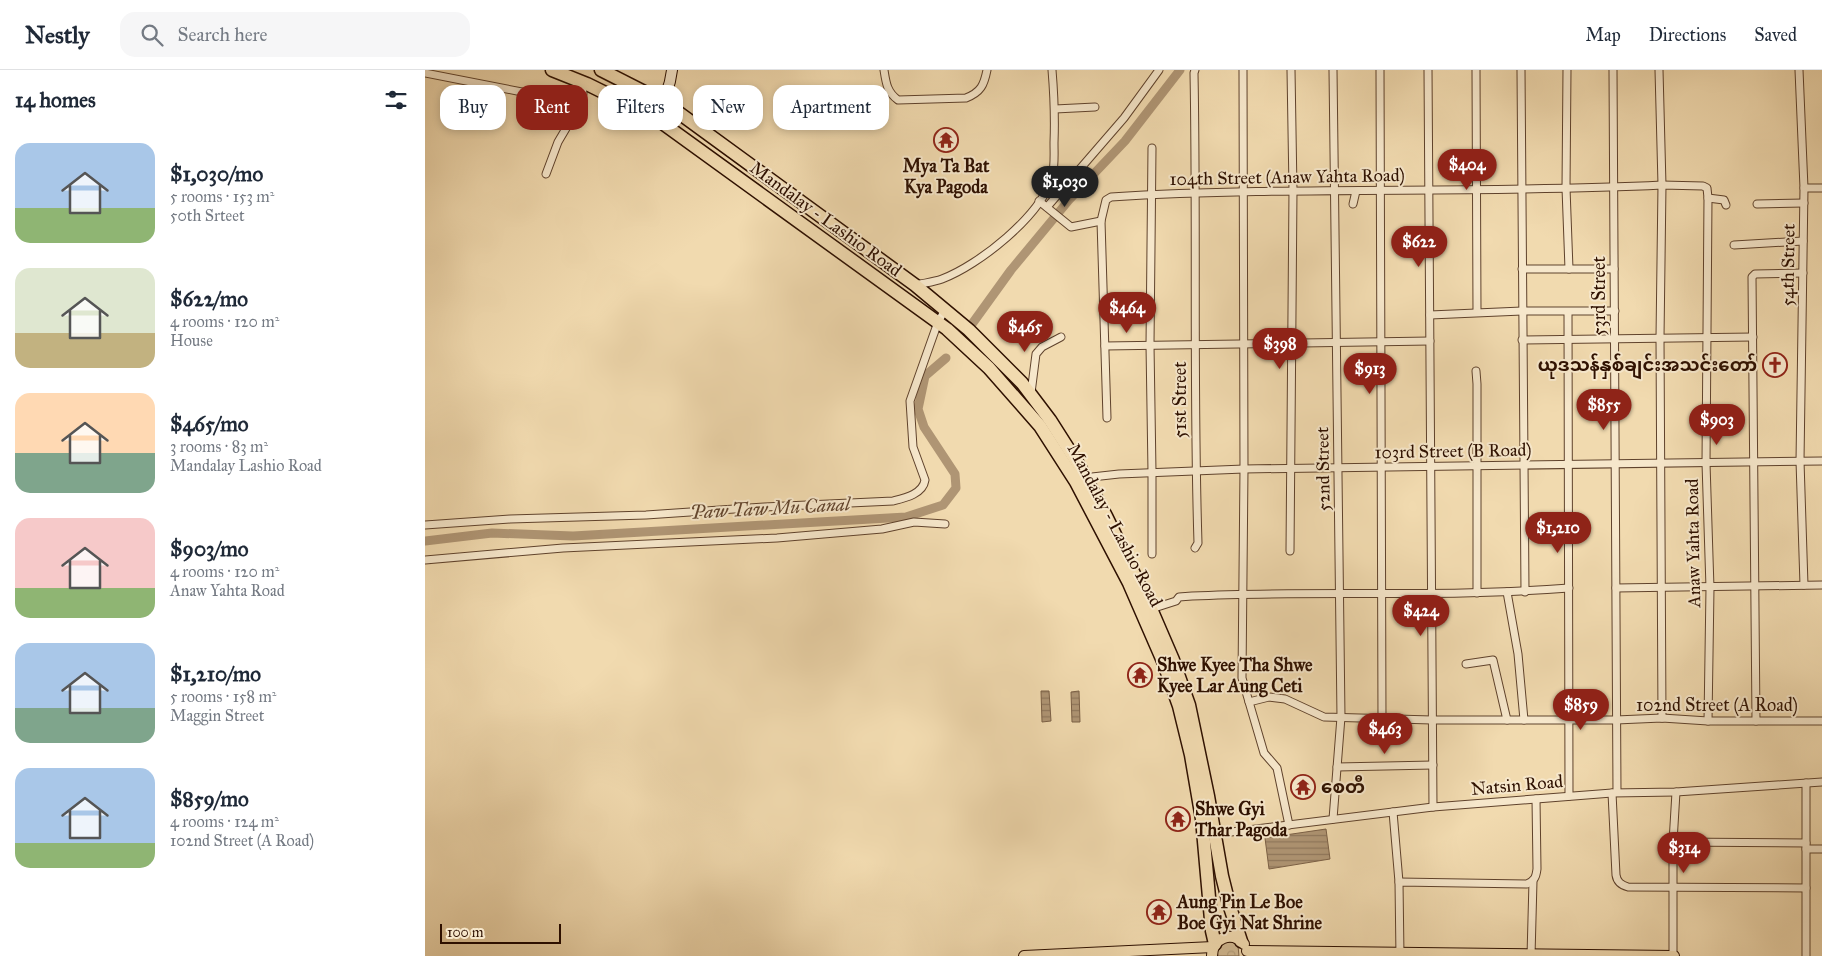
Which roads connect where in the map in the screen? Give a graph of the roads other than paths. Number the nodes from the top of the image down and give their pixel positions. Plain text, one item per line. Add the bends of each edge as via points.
1 (552, 70) edge
2 (672, 70) edge
3 (884, 70) edge
4 (987, 70) edge
5 (1052, 70) edge
6 (1159, 70) edge
7 (1195, 70) edge
8 (1243, 70) edge
9 (1291, 70) edge
10 (1333, 70) edge
11 (1380, 70) edge
12 (1428, 70) edge
13 (1476, 70) edge
14 (1521, 70) edge
15 (1567, 70) edge
16 (1613, 70) edge
17 (1659, 70) edge
18 (1799, 70) edge
19 (606, 72) edge
20 (425, 73) edge
21 (582, 82) junction
22 (582, 85) edge
23 (602, 85) edge
24 (631, 85) edge
25 (670, 85) edge
26 (598, 89) edge
27 (516, 91) edge
28 (1095, 107) dead end
29 (1055, 109) junction
30 (683, 116) edge
31 (565, 130) edge
32 (672, 130) edge
33 (1151, 148) dead end
34 (546, 174) dead end
35 (1662, 186) junction
36 (1703, 186) joint
37 (1522, 188) junction
38 (1567, 188) junction
39 (1614, 188) junction
40 (1804, 188) junction
41 (1822, 188) edge
42 (1478, 189) junction
43 (1293, 190) junction
44 (1429, 190) junction
45 (1335, 191) junction
46 (1355, 191) junction
47 (1381, 191) junction
48 (1243, 192) junction
49 (1152, 194) junction
50 (1196, 194) junction
51 (1709, 198) junction
52 (1039, 201) junction
53 (1804, 203) junction
54 (1353, 204) dead end
55 (1757, 204) dead end
56 (1725, 205) dead end
57 (1047, 207) junction
58 (1101, 221) junction
59 (1803, 241) junction
60 (1734, 245) dead end
61 (1522, 269) junction
62 (1569, 269) junction
63 (1614, 269) junction
64 (1803, 273) junction
65 (915, 285) junction
66 (945, 310) junction
67 (1523, 311) junction
68 (1615, 311) junction
69 (1477, 312) junction
70 (1568, 312) junction
71 (1430, 315) junction
72 (938, 322) junction
73 (1061, 337) dead end
74 (1707, 337) junction
75 (1753, 337) junction
76 (1660, 338) junction
77 (1615, 339) junction
78 (1430, 340) junction
79 (1522, 340) junction
80 (1569, 340) junction
81 (1381, 341) junction
82 (1291, 342) junction
83 (1336, 342) junction
84 (1243, 343) junction
85 (1150, 345) junction
86 (1195, 345) junction
87 (1105, 346) junction
88 (1476, 371) dead end
89 (1031, 395) junction
90 (1107, 418) dead end
91 (1800, 461) junction
92 (1822, 461) edge
93 (1753, 462) junction
94 (1661, 463) junction
95 (1706, 463) junction
96 (1615, 464) junction
97 (1523, 465) junction
98 (1569, 465) junction
99 (1476, 466) junction
100 (1337, 467) junction
101 (1381, 467) junction
102 (1431, 467) junction
103 (1290, 468) junction
104 (1244, 469) junction
105 (1196, 470) junction
106 (1153, 472) junction
107 (1080, 480) junction
108 (425, 524) edge
109 (945, 524) dead end
110 (1195, 548) dead end
111 (1290, 551) dead end
112 (1152, 554) dead end
113 (425, 560) edge
114 (1804, 585) junction
115 (1822, 585) edge
116 (1662, 587) junction
117 (1755, 587) junction
118 (1569, 588) junction
119 (1616, 588) junction
120 (1710, 588) junction
121 (1507, 592) junction
122 (1525, 592) junction
123 (1340, 593) junction
124 (1477, 593) junction
125 (1244, 594) junction
126 (1381, 594) junction
127 (1432, 594) junction
128 (1151, 609) junction
129 (1466, 664) dead end
130 (1249, 702) junction
131 (1341, 717) junction
132 (1662, 718) junction
133 (1382, 719) junction
134 (1432, 720) junction
135 (1507, 720) junction
136 (1524, 720) junction
137 (1569, 720) junction
138 (1616, 720) junction
139 (1708, 720) junction
140 (1756, 721) junction
141 (1822, 721) edge
142 (1433, 765) junction
143 (1337, 767) junction
144 (1822, 782) edge
145 (1806, 783) junction
146 (1615, 792) junction
147 (1676, 792) junction
148 (1569, 796) junction
149 (1536, 800) junction
150 (1433, 807) junction
151 (1393, 812) junction
152 (1333, 819) junction
153 (1289, 825) junction
154 (1215, 834) junction
155 (1673, 842) junction
156 (1807, 846) junction
157 (1822, 849) edge
158 (1533, 881) junction
159 (1399, 882) junction
160 (1673, 886) junction
161 (1806, 888) junction
162 (1214, 949) edge
163 (1245, 949) edge
164 (1362, 954) edge
165 (1400, 955) edge
166 (1465, 955) edge
167 (1024, 956) edge
168 (1531, 956) edge
169 (1565, 956) edge
170 (1673, 956) edge
171 (1806, 956) edge

1 - 21 highway, Mandalay - Lashio Road
2 - 25 main road
3 - 4 street via 887,88 898,100 966,98 976,94 984,85
5 - 29 street
6 - 57 street via 1124,118
7 - 50 street, 51st Street
8 - 48 street
9 - 43 street
10 - 45 street, 52nd Street
11 - 47 street
12 - 44 street
13 - 42 street
14 - 37 street
15 - 38 street
16 - 39 street, 53rd Street
17 - 35 street
18 - 40 street, 54th Street
19 - 23 highway
19 - 24 highway
20 - 27 street
21 - 22 street
21 - 26 highway, Mandalay - Lashio Road
28 - 29 street
29 - 52 street via 1054,167
30 - 65 highway
31 - 34 street
32 - 72 highway, Mandalay - Lashio Road
33 - 49 street
35 - 36 street, 104th Street (Anaw Yahta Road)
35 - 39 street, 104th Street (Anaw Yahta Road)
35 - 76 street
36 - 51 street, Anaw Yahta Road
37 - 38 street, 104th Street (Anaw Yahta Road)
37 - 42 street, 104th Street (Anaw Yahta Road)
37 - 61 street
38 - 39 street, 104th Street (Anaw Yahta Road)
38 - 62 street
39 - 63 street, 53rd Street
40 - 41 street
40 - 53 street, 54th Street
42 - 44 street, 104th Street (Anaw Yahta Road)
42 - 69 street
43 - 45 street, 104th Street (Anaw Yahta Road)
43 - 48 street, 104th Street (Anaw Yahta Road)
43 - 82 street
44 - 47 street, 104th Street (Anaw Yahta Road)
44 - 71 street
45 - 46 street, 104th Street (Anaw Yahta Road)
45 - 83 street, 52nd Street
46 - 47 street, 104th Street (Anaw Yahta Road)
46 - 54 street
47 - 81 street
48 - 50 street, 104th Street (Anaw Yahta Road)
48 - 84 street
49 - 50 street, 104th Street (Anaw Yahta Road)
49 - 58 street, 104th Street (Anaw Yahta Road) via 1111,197 1107,200
49 - 85 street
50 - 86 street, 51st Street
51 - 56 street via 1725,200
51 - 74 street, Anaw Yahta Road
52 - 57 street
52 - 65 street via 1027,218 994,249 941,280
53 - 55 street
53 - 59 street, 54th Street
57 - 58 street via 1075,227
58 - 87 street
59 - 60 street
59 - 64 street, 54th Street
61 - 62 street
61 - 67 street
62 - 63 street
63 - 68 street, 53rd Street
64 - 75 street via 1753,275
64 - 91 street, 54th Street
65 - 66 highway
66 - 72 street
66 - 89 highway via 969,330
67 - 69 street
67 - 70 street
67 - 79 street
68 - 70 street
68 - 77 street, 53rd Street
69 - 71 street
70 - 80 street
71 - 78 street
72 - 107 highway, Mandalay - Lashio Road via 989,368 1040,426
72 - 108 street via 910,401 913,447 925,484 918,492 906,497 893,501 646,515
73 - 89 street via 1036,354
74 - 75 street
74 - 76 street
74 - 95 street, Anaw Yahta Road
75 - 93 street
76 - 77 street
76 - 94 street
77 - 80 street
77 - 96 street, 53rd Street
78 - 81 street
78 - 102 street
79 - 80 street
79 - 97 street
80 - 98 street
81 - 83 street
81 - 101 street
82 - 83 street
82 - 84 street
82 - 103 street
83 - 100 street, 52nd Street
84 - 86 street
84 - 104 street
85 - 86 street
85 - 87 street
85 - 106 street
86 - 105 street, 51st Street
87 - 90 street
88 - 99 street
89 - 107 highway via 1050,420
91 - 92 street, 103rd Street (B Road)
91 - 93 street, 103rd Street (B Road)
91 - 114 street, 54th Street
93 - 95 street, 103rd Street (B Road)
93 - 117 street
94 - 95 street, 103rd Street (B Road)
94 - 96 street, 103rd Street (B Road)
94 - 116 street
95 - 120 street, Anaw Yahta Road
96 - 98 street, 103rd Street (B Road)
96 - 119 street, 53rd Street
97 - 98 street, 103rd Street (B Road)
97 - 99 street, 103rd Street (B Road)
97 - 122 street
98 - 118 street
99 - 102 street, 103rd Street (B Road)
99 - 124 street
100 - 101 street, 103rd Street (B Road)
100 - 103 street, 103rd Street (B Road)
100 - 123 street, 52nd Street
101 - 102 street, 103rd Street (B Road)
101 - 126 street
102 - 127 street
103 - 104 street, 103rd Street (B Road)
103 - 111 street
104 - 105 street, 103rd Street (B Road)
104 - 125 street
105 - 106 street, 103rd Street (B Road)
105 - 110 street, 51st Street
106 - 107 street, 103rd Street (B Road)
106 - 112 street
107 - 128 highway via 1111,525
107 - 162 highway, Mandalay - Lashio Road via 1129,583 1179,706 1202,819
109 - 113 street via 914,522 882,529 777,538 563,548
114 - 115 street
114 - 117 street
116 - 119 street
116 - 120 street
116 - 132 street
117 - 120 street
117 - 140 street
118 - 122 street
118 - 137 street
119 - 138 street, 53rd Street
120 - 139 street, Anaw Yahta Road
121 - 122 street
121 - 124 street
121 - 136 street via 1518,654
123 - 125 street
123 - 126 street
123 - 131 street, 52nd Street
124 - 127 street
125 - 128 street via 1179,597
125 - 130 street via 1242,678
126 - 127 street
126 - 133 street
127 - 134 street
128 - 154 highway via 1189,706
129 - 135 street via 1493,660
130 - 131 street, 102nd Street (A Road) via 1269,696 1300,705 1324,717
130 - 153 street via 1265,753 1277,768
131 - 133 street, 102nd Street (A Road)
131 - 143 street, 52nd Street
132 - 138 street, 102nd Street (A Road)
132 - 139 street, 102nd Street (A Road)
133 - 134 street, 102nd Street (A Road)
134 - 135 street, 102nd Street (A Road)
134 - 142 street
135 - 136 street, 102nd Street (A Road)
136 - 137 street, 102nd Street (A Road)
137 - 138 street, 102nd Street (A Road)
137 - 148 street
138 - 146 street, 53rd Street
139 - 140 street, 102nd Street (A Road)
140 - 141 street, 102nd Street (A Road)
142 - 143 street
142 - 150 street
143 - 152 street, 52nd Street
144 - 145 street, Natsin Road
145 - 147 street, Natsin Road
145 - 156 street
146 - 147 street, Natsin Road
146 - 148 street, Natsin Road
146 - 160 street, 53rd Street via 1617,880 1628,888
147 - 155 street
148 - 149 street, Natsin Road
149 - 150 street, Natsin Road
149 - 158 street via 1537,869
150 - 151 street, Natsin Road
151 - 152 street, Natsin Road
151 - 159 street
152 - 153 street, Natsin Road
153 - 154 street, Natsin Road
154 - 163 highway via 1229,904
155 - 156 street
155 - 160 street
156 - 157 street
156 - 161 street
158 - 159 street via 1527,884
158 - 168 street
159 - 165 street
160 - 161 street
160 - 170 street
161 - 171 street
162 - 163 main road via 1221,939 1228,936 1235,937
162 - 167 main road
163 - 164 main road
164 - 165 main road
165 - 166 main road
166 - 168 main road
168 - 169 main road
169 - 170 main road

